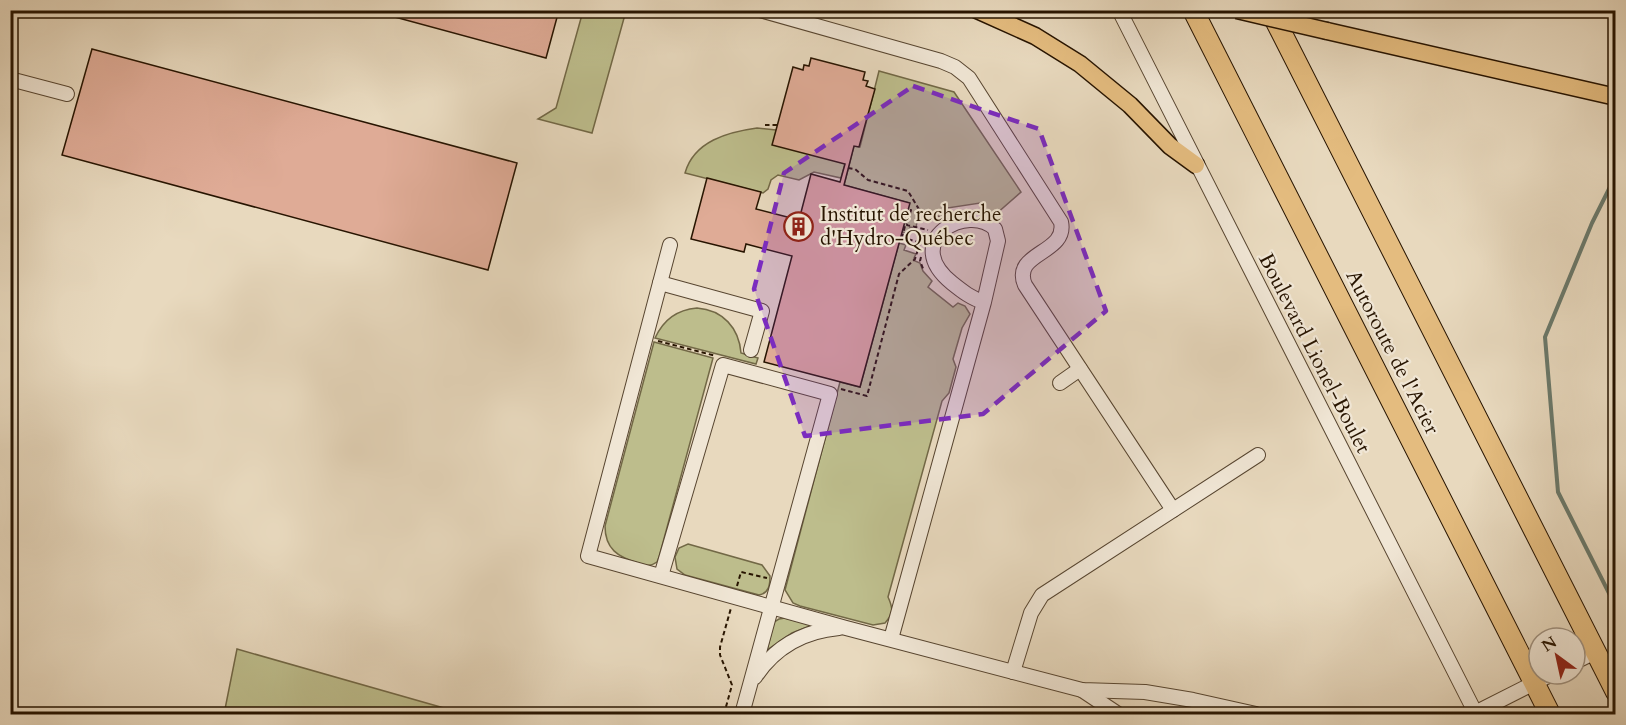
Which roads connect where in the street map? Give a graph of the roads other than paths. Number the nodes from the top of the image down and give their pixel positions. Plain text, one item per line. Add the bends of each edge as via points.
1 (760, 10) edge
2 (977, 10) edge
3 (1119, 10) edge
4 (1193, 10) edge
5 (1237, 10) edge
6 (1270, 10) edge
7 (10, 79) edge
8 (67, 94) dead end
9 (1616, 97) edge
10 (1196, 165) junction
11 (670, 245) dead end
12 (660, 283) junction
13 (984, 302) junction
14 (751, 350) dead end
15 (1080, 369) junction
16 (1060, 382) dead end
17 (1258, 455) dead end
18 (1173, 510) junction
19 (662, 576) junction
20 (772, 606) junction
21 (846, 628) junction
22 (891, 639) junction
23 (1595, 652) junction
24 (1587, 656) edge
25 (1527, 669) edge
26 (1013, 672) junction
27 (751, 683) junction
28 (1528, 686) edge
29 (1536, 686) edge
30 (1082, 690) junction
31 (1616, 692) edge
32 (742, 714) edge
33 (1118, 714) edge
34 (1256, 714) edge
35 (1475, 714) edge
36 (1550, 714) edge

1 - 15 street via 941,61 969,78 1061,222 1059,239 1028,262 1022,278
2 - 10 main road via 1035,36 1080,64
3 - 10 street, Boulevard Lionel-Boulet
4 - 25 highway, Autoroute de l'Acier
5 - 9 main road, bridge
6 - 23 highway
7 - 8 street
10 - 35 street, Boulevard Lionel-Boulet
11 - 12 street
12 - 14 street via 762,311
12 - 19 street via 588,556
13 - 13 street via 998,234 985,221 952,225 936,238 934,262 942,275 972,298
13 - 22 street
15 - 16 street
15 - 18 street
17 - 18 street
18 - 26 street via 1042,595 1031,612
19 - 20 street
19 - 20 street via 723,365 802,386 830,394
20 - 21 street
20 - 27 street
21 - 22 street
21 - 27 street via 795,639 766,662
22 - 26 street
23 - 24 street
23 - 31 highway
26 - 30 street
27 - 32 street
28 - 35 street
29 - 36 highway, Autoroute de l'Acier
30 - 33 street
30 - 34 street via 1145,692

